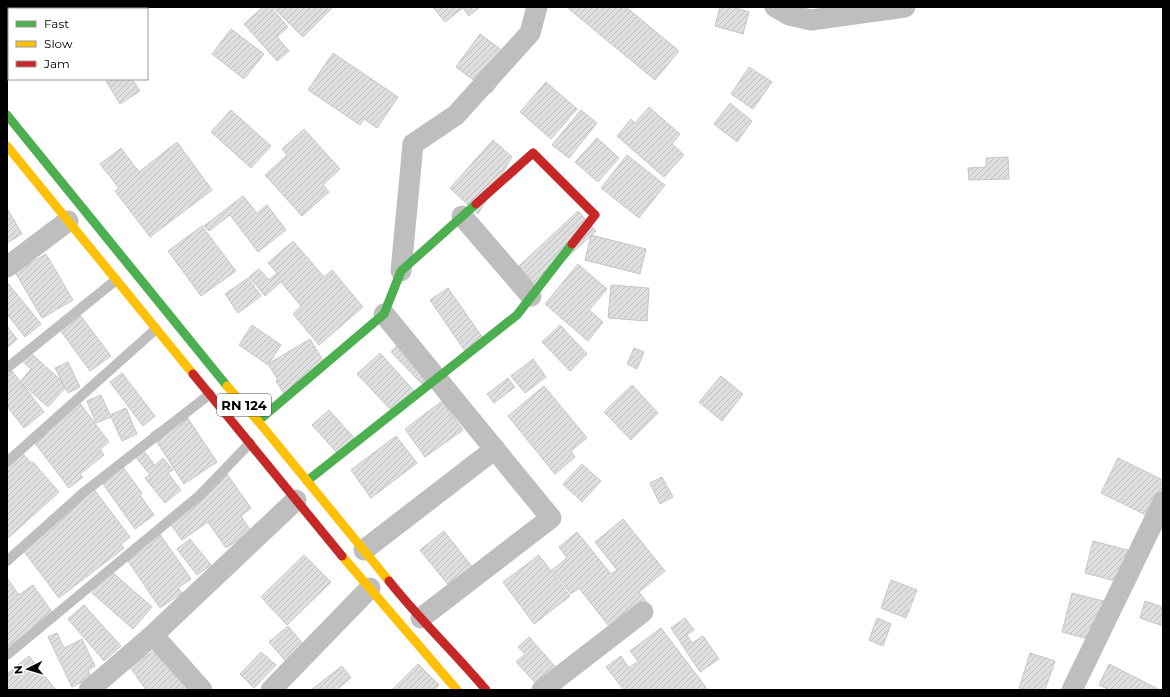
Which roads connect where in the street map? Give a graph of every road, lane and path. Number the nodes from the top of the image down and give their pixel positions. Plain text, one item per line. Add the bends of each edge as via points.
1 (537, 7) edge
2 (775, 7) edge
3 (905, 7) edge
4 (7, 115) edge
5 (7, 146) edge
6 (462, 216) junction
7 (68, 221) junction
8 (7, 267) edge
9 (401, 271) junction
10 (116, 280) junction
11 (531, 296) junction
12 (384, 314) junction
13 (156, 329) junction
14 (7, 368) edge
15 (437, 378) junction
16 (210, 394) junction
17 (258, 421) junction
18 (250, 443) junction
19 (495, 449) junction
20 (7, 462) edge
21 (307, 481) junction
22 (296, 500) junction
23 (1163, 502) edge
24 (364, 550) junction
25 (7, 561) edge
26 (370, 588) junction
27 (643, 612) dead end
28 (422, 618) junction
29 (153, 635) junction
30 (7, 655) edge
31 (89, 690) edge
32 (202, 690) edge
33 (271, 690) edge
34 (458, 690) edge
35 (486, 690) edge
36 (542, 690) edge
37 (1072, 690) edge

1 - 9 street via 530,33 488,80 456,114 413,144
2 - 3 street via 788,15 812,20
4 - 17 main road, RN 124 via 215,373
5 - 7 main road, RN 124
6 - 9 main road
6 - 11 street
6 - 11 main road via 533,154 595,215
7 - 8 street
7 - 10 main road, RN 124
9 - 12 main road
10 - 13 main road, RN 124
10 - 14 lane
11 - 15 main road via 516,315
12 - 15 street
12 - 17 main road
13 - 16 main road, RN 124
13 - 20 lane
15 - 19 street
15 - 21 main road
16 - 18 main road, RN 124
16 - 25 lane via 83,493
17 - 21 main road, RN 124
18 - 22 main road, RN 124
18 - 30 lane via 200,494
19 - 24 street
19 - 28 street via 551,518
21 - 24 main road, RN 124
22 - 26 main road, RN 124
22 - 29 street
23 - 37 street
24 - 28 main road, RN 124 via 403,599
26 - 33 street
26 - 34 main road, RN 124
27 - 36 street
28 - 35 main road, RN 124
29 - 31 street
29 - 32 street

